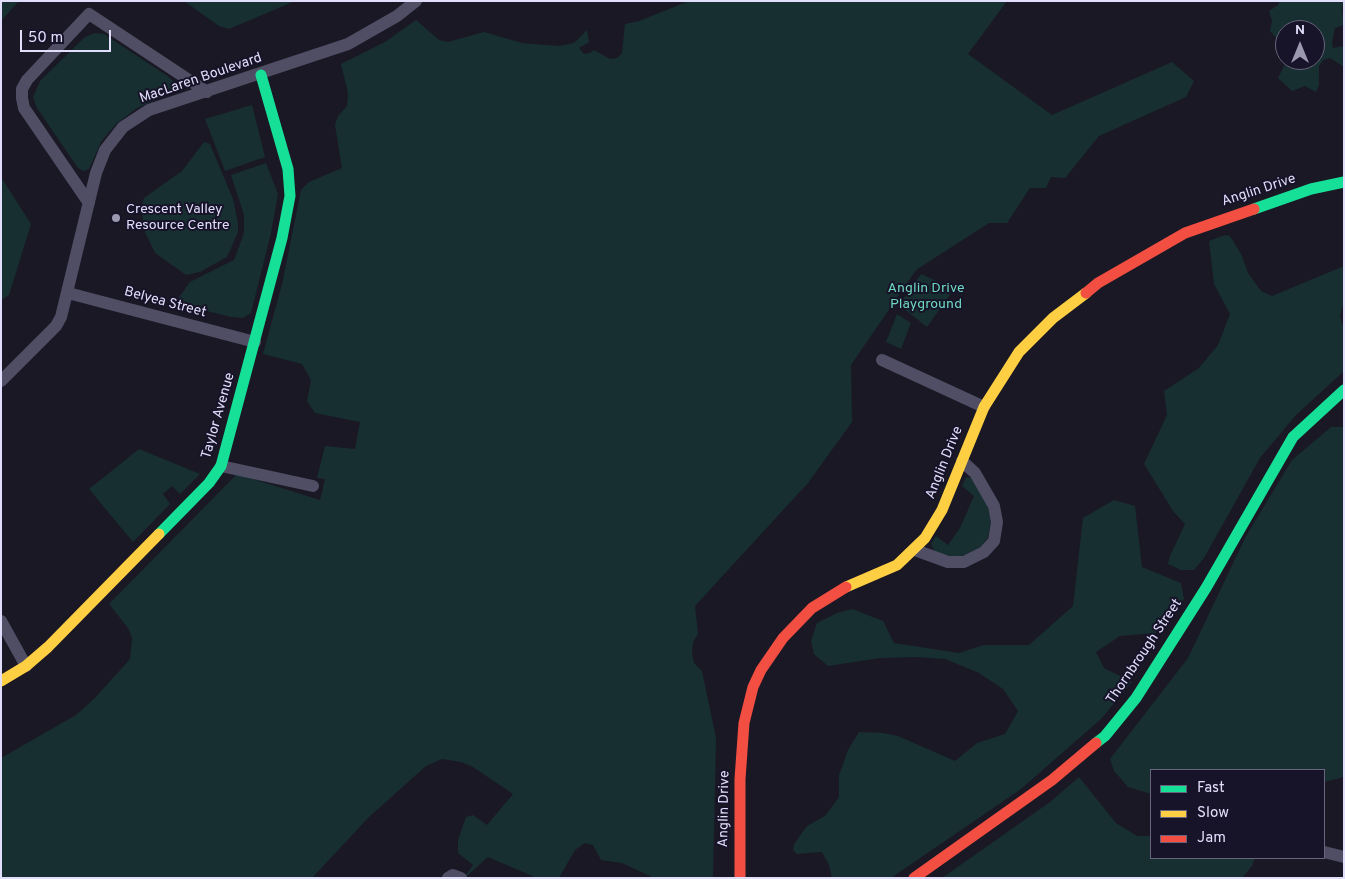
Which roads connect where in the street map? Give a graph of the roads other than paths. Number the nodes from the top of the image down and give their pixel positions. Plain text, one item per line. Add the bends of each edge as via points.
1 (416, 1) edge
2 (261, 75) junction
3 (207, 92) junction
4 (1344, 182) edge
5 (89, 203) junction
6 (68, 293) junction
7 (255, 342) junction
8 (882, 360) dead end
9 (1, 382) edge
10 (1344, 390) edge
11 (984, 407) junction
12 (962, 461) junction
13 (221, 466) junction
14 (313, 486) dead end
15 (915, 550) junction
16 (1, 621) edge
17 (26, 666) junction
18 (1, 681) edge
19 (1325, 852) edge
20 (1344, 857) edge
21 (448, 878) edge
22 (461, 878) edge
23 (740, 878) edge
24 (914, 878) edge

1 - 2 street, MacLaren Boulevard via 397,16 348,44
2 - 3 street, MacLaren Boulevard
2 - 7 street, Taylor Avenue via 285,152 290,196
3 - 5 street, MacLaren Boulevard via 149,110 123,127 105,150
3 - 5 street via 89,14 22,89 24,108
4 - 11 street, Anglin Drive via 1311,189 1198,227 1098,282 1038,331 1007,369
5 - 6 street, MacLaren Boulevard
6 - 7 street, Belyea Street
6 - 9 street, MacLaren Boulevard via 56,326
7 - 13 street, Taylor Avenue
8 - 11 street
10 - 24 street, Thornbrough Street via 1293,437 1206,588 1136,698 1105,736 1052,780
11 - 12 street, Anglin Drive
12 - 15 street, Anglin Drive via 939,516
12 - 15 street via 975,473 994,506 997,522 994,541 984,552 964,562 931,558
13 - 14 street
13 - 17 street, Taylor Avenue via 209,484
15 - 23 street, Anglin Drive via 888,570 836,592 812,608 783,638 761,670 744,723 740,779
16 - 17 street
17 - 18 street, Taylor Avenue
19 - 20 street
21 - 22 street via 453,875

